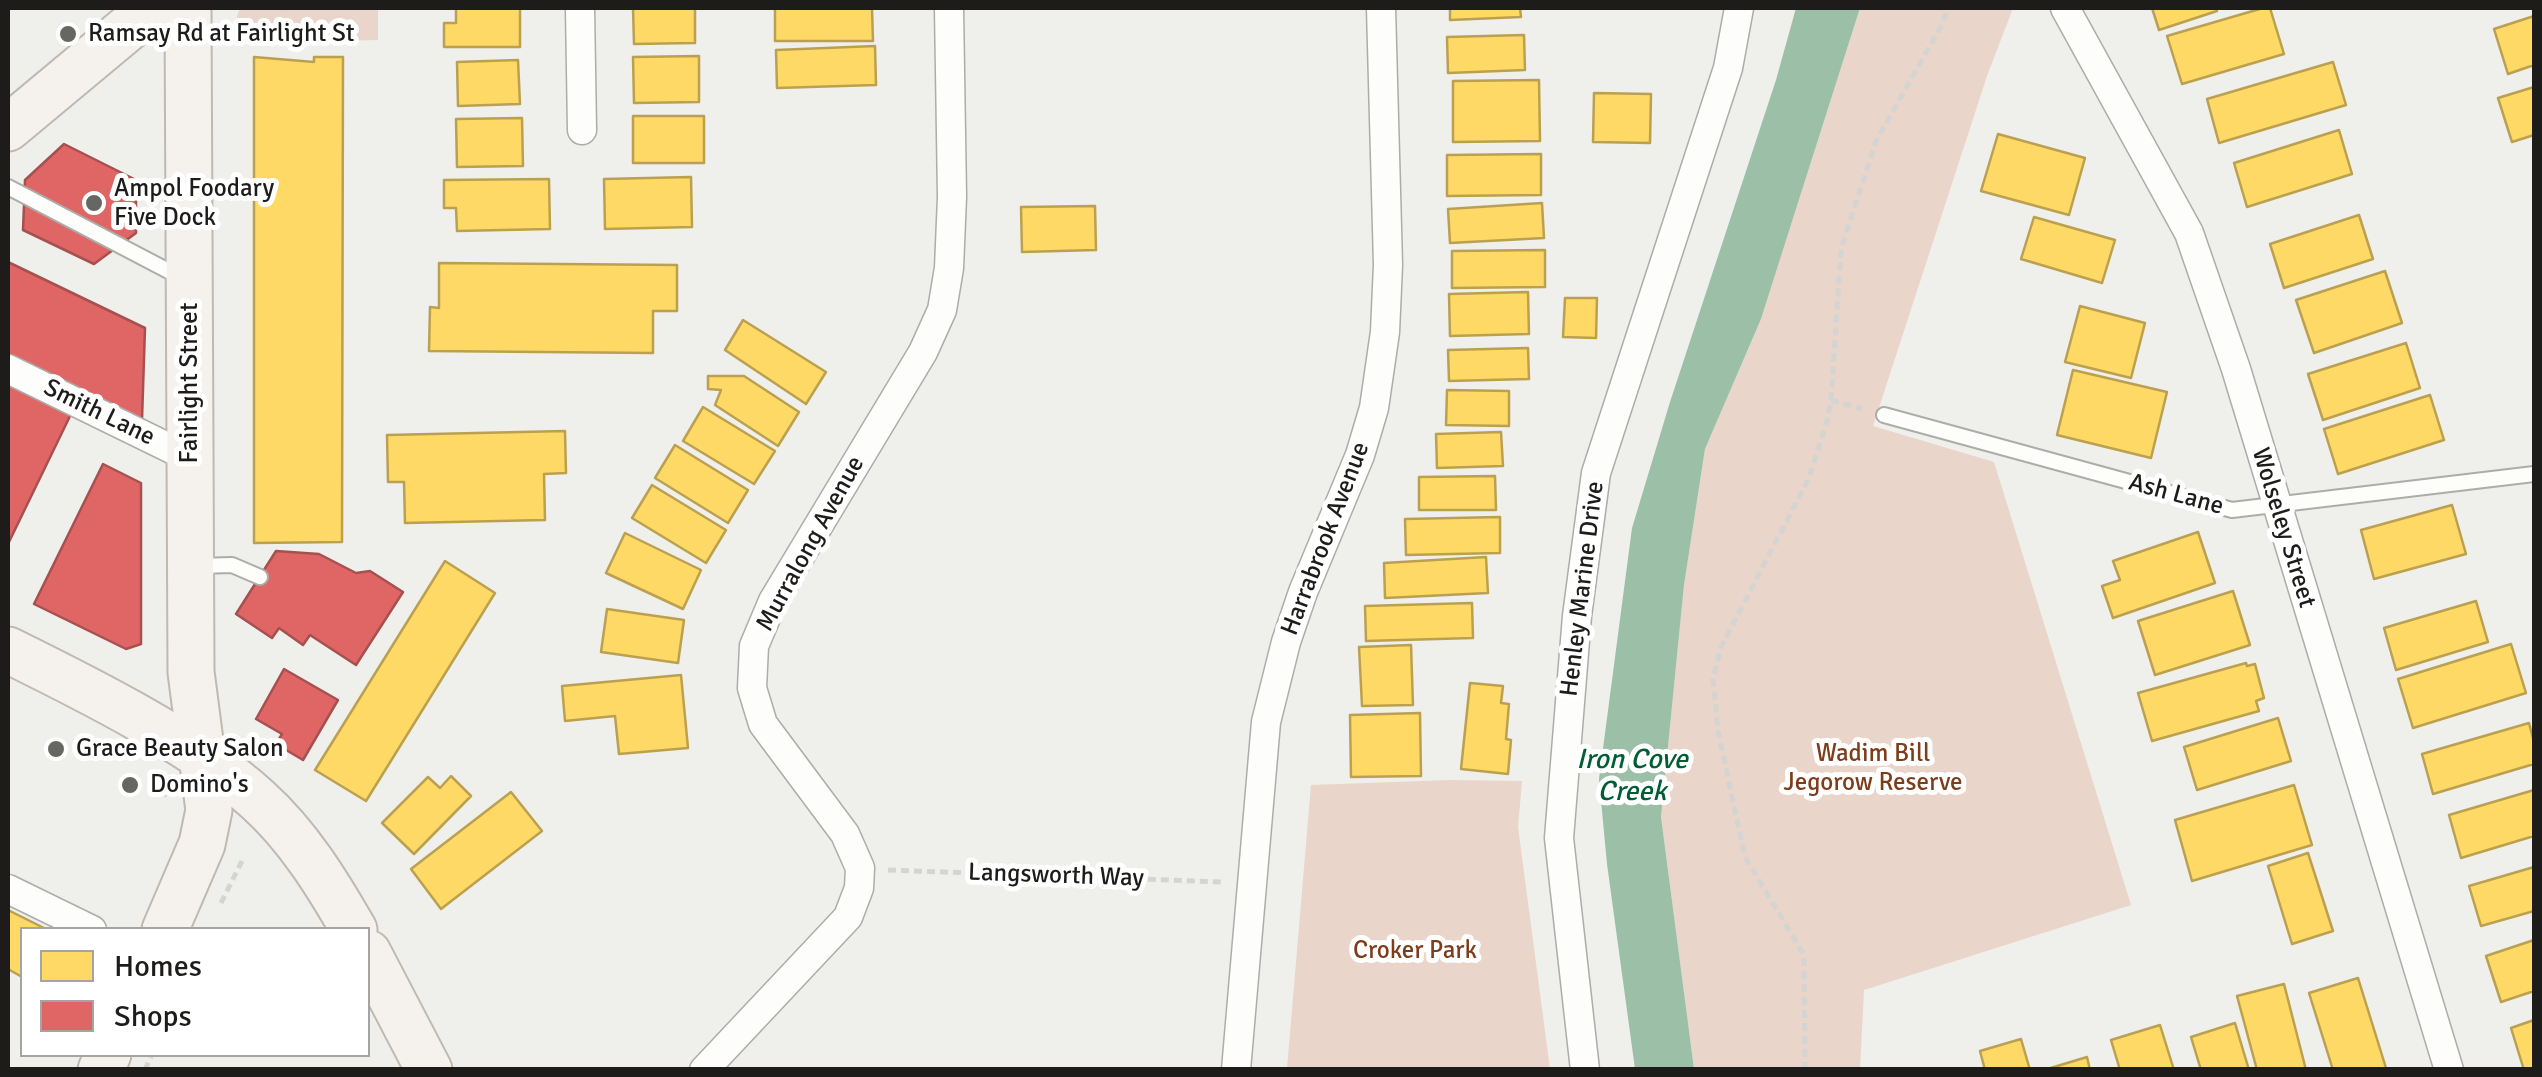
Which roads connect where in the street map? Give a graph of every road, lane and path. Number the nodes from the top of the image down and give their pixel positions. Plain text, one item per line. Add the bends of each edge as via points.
1 (152, 8) edge
2 (188, 8) edge
3 (580, 8) edge
4 (949, 8) edge
5 (1381, 8) edge
6 (1739, 8) edge
7 (1948, 8) edge
8 (2065, 8) edge
9 (8, 128) edge
10 (582, 130) dead end
11 (8, 187) edge
12 (190, 282) junction
13 (8, 370) edge
14 (1830, 400) junction
15 (1884, 416) joint
16 (190, 458) junction
17 (2534, 474) edge
18 (2276, 506) junction
19 (191, 566) junction
20 (260, 578) dead end
21 (8, 650) edge
22 (202, 758) junction
23 (148, 775) dead end
24 (171, 802) dead end
25 (242, 861) dead end
26 (860, 868) junction
27 (1252, 882) junction
28 (8, 889) edge
29 (216, 914) dead end
30 (86, 927) edge
31 (165, 927) edge
32 (352, 927) edge
33 (370, 958) edge
34 (429, 1070) edge
35 (704, 1070) edge
36 (1236, 1070) edge
37 (1585, 1070) edge
38 (1805, 1070) edge
39 (2449, 1070) edge

1 - 9 main road
2 - 12 main road, Fairlight Street
3 - 10 street
4 - 26 street, Murralong Avenue via 952,198 942,310 754,646 752,688 762,724 845,834
5 - 27 street, Harrabrook Avenue via 1388,265 1380,370 1360,455 1286,642 1266,722
6 - 37 street, Henley Marine Drive via 1728,68 1596,472 1559,838
7 - 14 path via 1876,141 1842,249
8 - 18 street, Wolseley Street via 2189,233
11 - 12 lane
12 - 16 main road, Fairlight Street
13 - 16 street, Smith Lane
14 - 15 path
14 - 38 path via 1808,478 1721,647 1713,679 1721,750 1746,858 1804,955
15 - 18 lane, Ash Lane via 2232,510
16 - 19 main road, Fairlight Street
17 - 18 lane, Ash Lane
18 - 39 street, Wolseley Street
19 - 20 lane via 232,565
19 - 22 main road, Fairlight Street via 192,690
21 - 22 main road
22 - 31 main road, Fairlight Street via 206,829
22 - 32 main road via 258,800 304,850
23 - 24 path
25 - 29 path
26 - 27 path, Langsworth Way
26 - 35 street via 848,917
27 - 36 street, Harrabrook Avenue
28 - 30 street
33 - 34 main road

